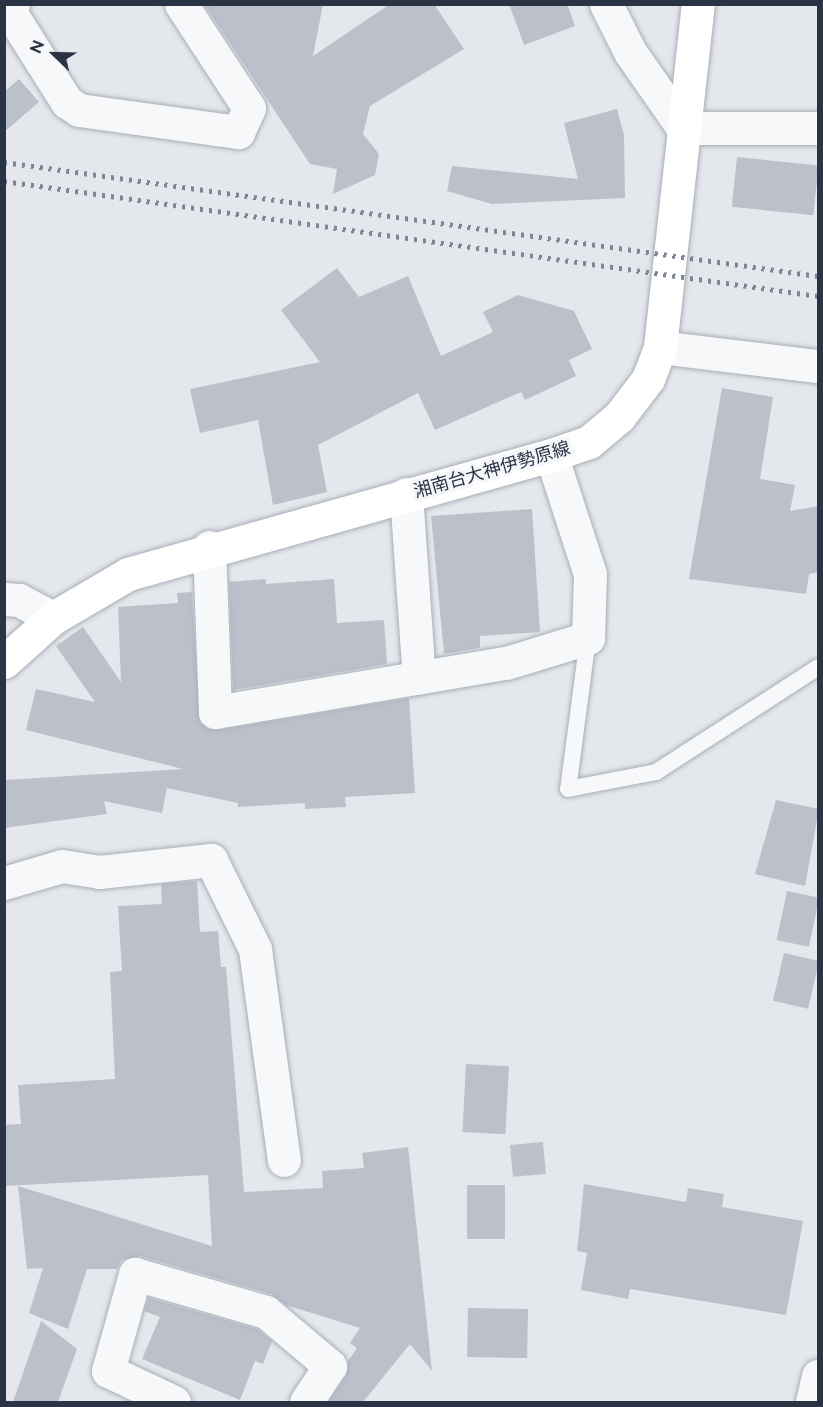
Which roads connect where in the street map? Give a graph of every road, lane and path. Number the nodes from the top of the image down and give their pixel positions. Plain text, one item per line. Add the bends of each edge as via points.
1 (13, 4) edge
2 (181, 4) edge
3 (606, 4) edge
4 (698, 4) edge
5 (683, 128) junction
6 (819, 128) edge
7 (660, 347) junction
8 (819, 366) edge
9 (550, 455) junction
10 (406, 494) junction
11 (209, 547) junction
12 (4, 599) edge
13 (53, 618) junction
14 (588, 638) junction
15 (4, 662) edge
16 (819, 668) edge
17 (419, 678) junction
18 (4, 883) edge
19 (284, 1160) dead end
20 (819, 1376) edge
21 (174, 1402) edge
22 (306, 1402) edge
23 (812, 1402) edge

1 - 2 street via 10,12 67,102 79,110 238,132 249,108
3 - 5 street via 630,52
4 - 5 main road, 湘南台大神伊勢原線
5 - 6 street
5 - 7 main road, 湘南台大神伊勢原線
7 - 8 street
7 - 9 main road, 湘南台大神伊勢原線 via 648,379 619,417 589,442
9 - 10 main road, 湘南台大神伊勢原線
9 - 14 street via 590,574
10 - 11 main road, 湘南台大神伊勢原線
10 - 17 street
11 - 13 main road, 湘南台大神伊勢原線 via 128,574
11 - 17 street via 215,712
12 - 13 street via 18,600
13 - 15 main road, 湘南台大神伊勢原線
14 - 16 lane via 568,789 656,772
14 - 17 street via 506,663
18 - 19 street via 62,866 99,872 212,860 255,949
20 - 23 street
21 - 22 street via 108,1371 135,1274 266,1312 330,1366

